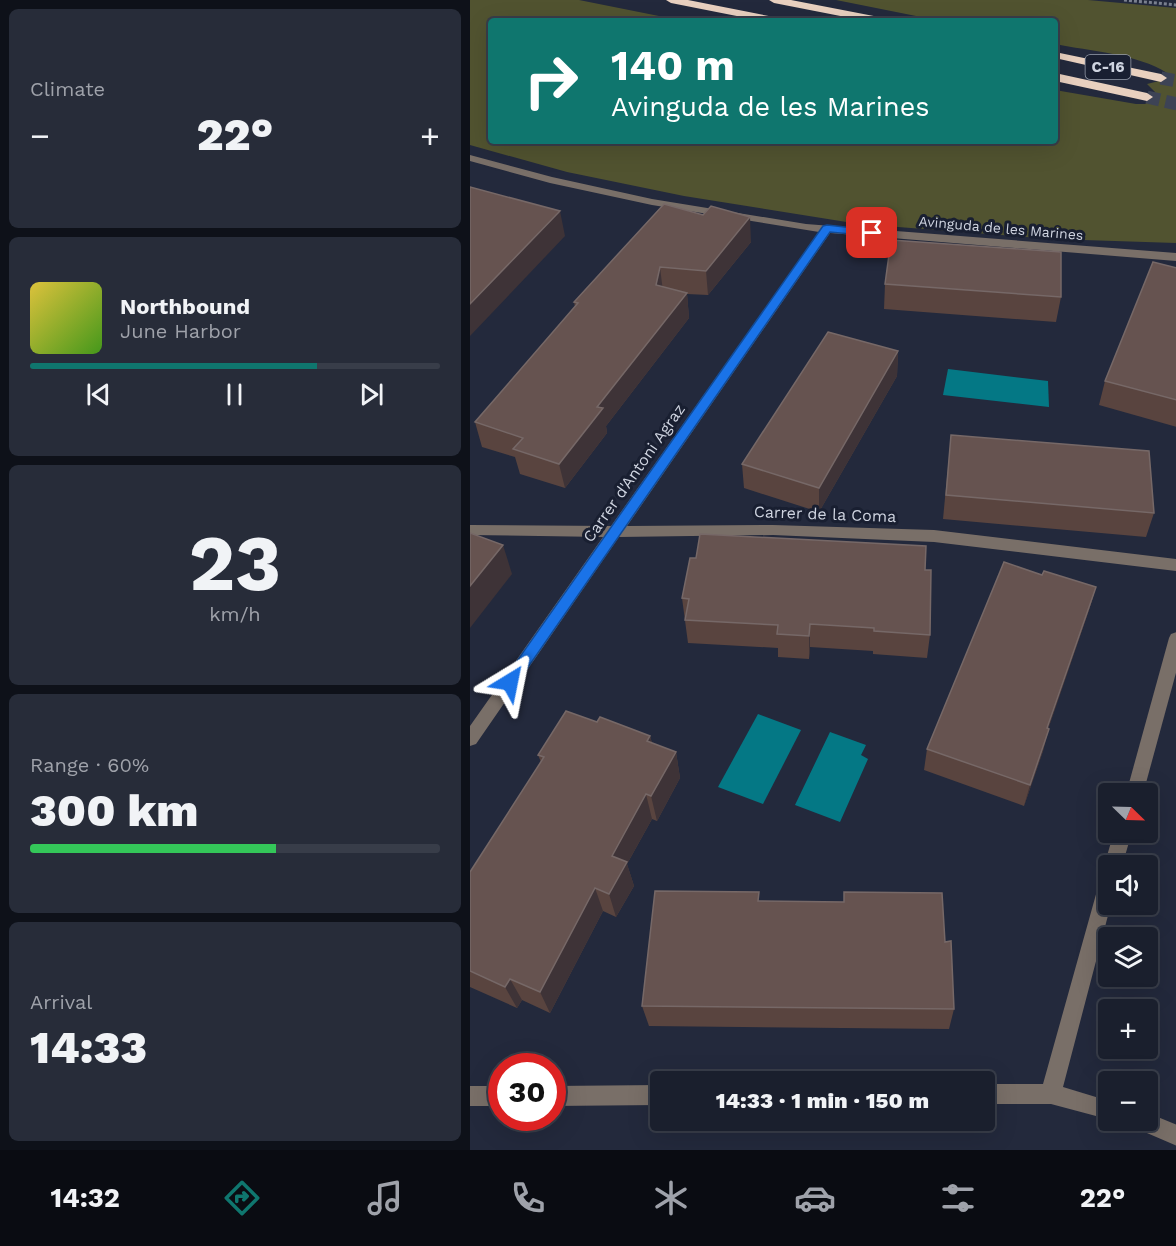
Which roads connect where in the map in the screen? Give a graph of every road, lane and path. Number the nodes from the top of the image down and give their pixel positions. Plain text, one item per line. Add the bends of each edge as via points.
1 (671, 0) edge
2 (774, 0) edge
3 (1124, 0) edge
4 (1176, 5) edge
5 (764, 18) edge
6 (868, 18) edge
7 (1058, 56) edge
8 (1058, 78) edge
9 (1161, 78) tunnel mouth
10 (1147, 97) tunnel mouth
11 (470, 158) edge
12 (827, 228) junction
13 (1176, 257) edge
14 (470, 530) edge
15 (616, 530) junction
16 (1176, 565) edge
17 (1176, 638) edge
18 (470, 739) edge
19 (1137, 783) edge
20 (1099, 915) edge
21 (995, 1094) edge
22 (1051, 1094) junction
23 (650, 1095) edge
24 (470, 1096) edge
25 (488, 1096) edge
26 (566, 1096) edge
27 (1098, 1108) edge
28 (1158, 1128) edge
29 (1176, 1136) edge

1 - 5 highway
2 - 6 highway
3 - 4 path
7 - 9 highway, C-16
8 - 10 highway, C-16
11 - 12 street, Avinguda de les Marines via 652,202
12 - 13 street, Avinguda de les Marines
12 - 15 street, Carrer d'Antoni Agraz
14 - 15 street, Carrer de la Coma
15 - 16 street, Carrer de la Coma via 934,536
15 - 18 street, Carrer d'Antoni Agraz
17 - 19 street
20 - 22 street
21 - 22 street
22 - 27 street
23 - 26 street
24 - 25 street
28 - 29 street

